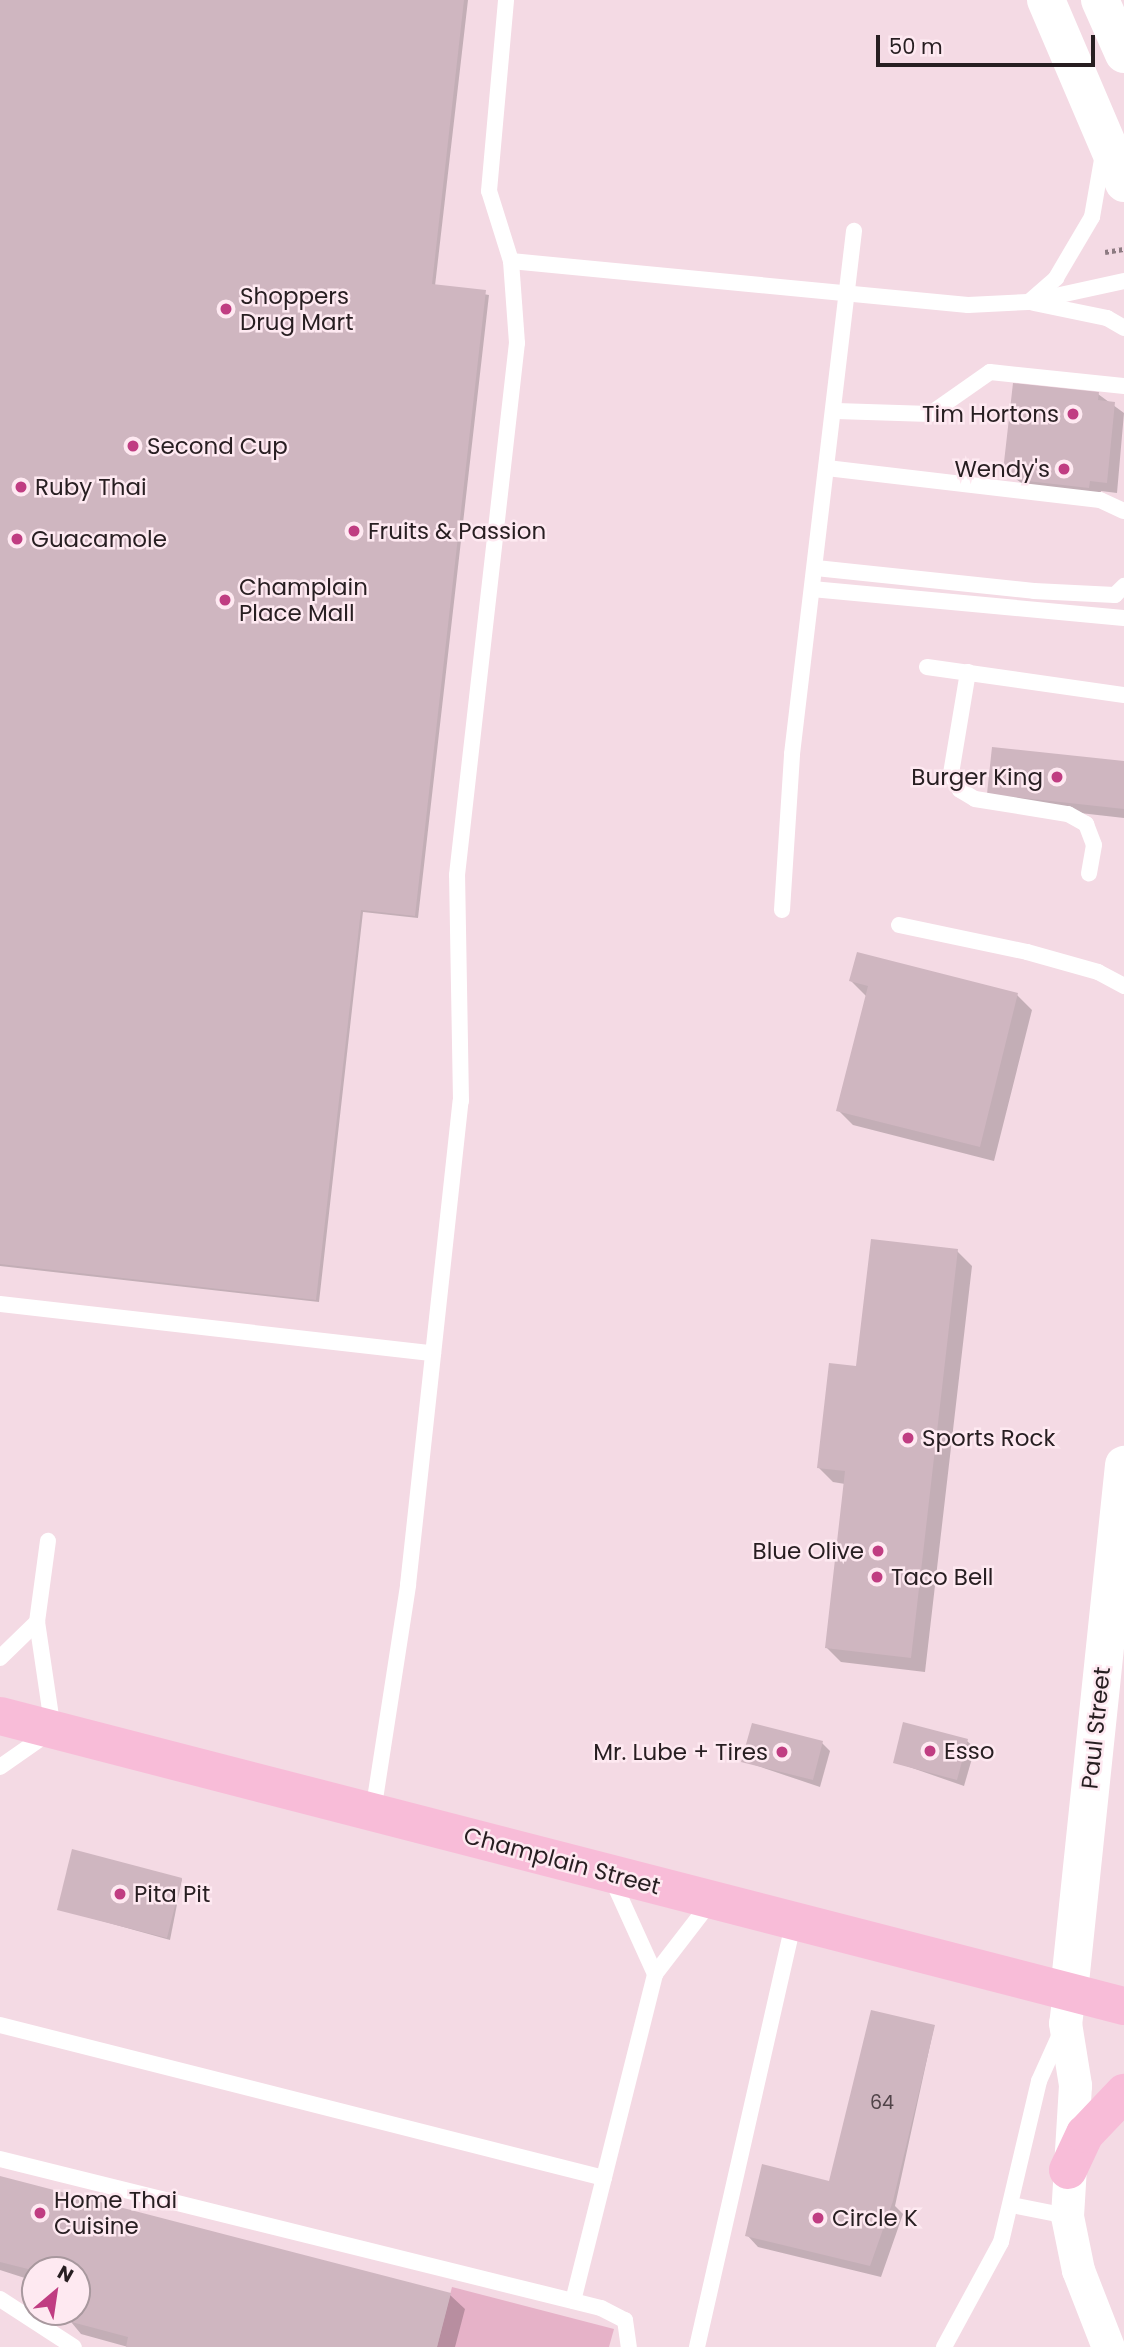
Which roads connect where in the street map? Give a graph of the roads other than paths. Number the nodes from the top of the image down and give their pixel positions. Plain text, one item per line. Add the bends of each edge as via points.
1 (506, 0) edge
2 (1046, 0) edge
3 (1100, 0) edge
4 (1124, 54) edge
5 (1106, 137) junction
6 (1124, 183) edge
7 (854, 232) dead end
8 (511, 261) junction
9 (1124, 281) edge
10 (847, 298) junction
11 (1028, 302) junction
12 (1124, 328) edge
13 (1124, 386) edge
14 (836, 411) junction
15 (827, 468) junction
16 (1124, 511) edge
17 (816, 568) junction
18 (1124, 586) edge
19 (812, 589) junction
20 (1124, 618) edge
21 (927, 667) dead end
22 (968, 672) junction
23 (1120, 691) edge
24 (1089, 874) dead end
25 (782, 911) dead end
26 (899, 925) dead end
27 (1124, 986) edge
28 (0, 1304) edge
29 (433, 1353) junction
30 (1124, 1465) edge
31 (48, 1541) dead end
32 (1117, 1606) edge
33 (37, 1622) junction
34 (0, 1658) edge
35 (0, 1716) edge
36 (53, 1730) junction
37 (0, 1767) edge
38 (373, 1812) junction
39 (609, 1873) junction
40 (712, 1900) junction
41 (794, 1921) junction
42 (655, 1974) junction
43 (1124, 2006) edge
44 (1067, 2008) junction
45 (0, 2025) edge
46 (1124, 2093) edge
47 (0, 2159) edge
48 (1068, 2170) junction
49 (604, 2178) junction
50 (1012, 2205) junction
51 (1067, 2216) junction
52 (0, 2299) edge
53 (573, 2301) junction
54 (74, 2347) edge
55 (629, 2347) edge
56 (697, 2347) edge
57 (944, 2347) edge
58 (1108, 2347) edge

1 - 8 lane via 489,191
2 - 5 main road
3 - 4 main road
5 - 6 main road
5 - 11 lane via 1092,217 1056,278
7 - 10 lane
8 - 10 lane
8 - 29 lane via 517,343 457,875 461,1101
9 - 11 lane
10 - 11 lane
10 - 14 lane
11 - 12 lane via 1107,318
13 - 14 lane via 990,372 930,414
14 - 15 lane
15 - 16 lane via 1101,500
15 - 17 lane
17 - 18 lane via 1072,593 1115,595
17 - 19 lane
19 - 20 lane
19 - 25 lane
21 - 22 lane
22 - 23 lane
22 - 24 lane via 951,774 960,790 975,799 1068,814 1086,824 1094,845
26 - 27 lane via 1027,952 1098,972
28 - 29 lane
29 - 38 lane
30 - 32 main road, Paul Street
31 - 33 lane
32 - 44 main road, Paul Street
33 - 34 lane
33 - 36 lane
35 - 36 main road, Champlain Street
36 - 37 lane
36 - 38 main road, Champlain Street
38 - 39 main road, Champlain Street
39 - 40 main road, Champlain Street
39 - 42 lane
40 - 41 main road, Champlain Street
40 - 42 lane
41 - 44 main road, Champlain Street
41 - 56 lane
42 - 49 lane
43 - 44 main road, Champlain Street
44 - 48 street via 1076,2085
44 - 50 lane via 1040,2081
45 - 49 lane
46 - 48 main road via 1085,2134
47 - 53 lane
48 - 51 street
49 - 53 lane
50 - 51 lane
50 - 57 lane via 986,2275
51 - 58 street via 1078,2270
52 - 54 lane
53 - 55 lane via 620,2316 629,2328

